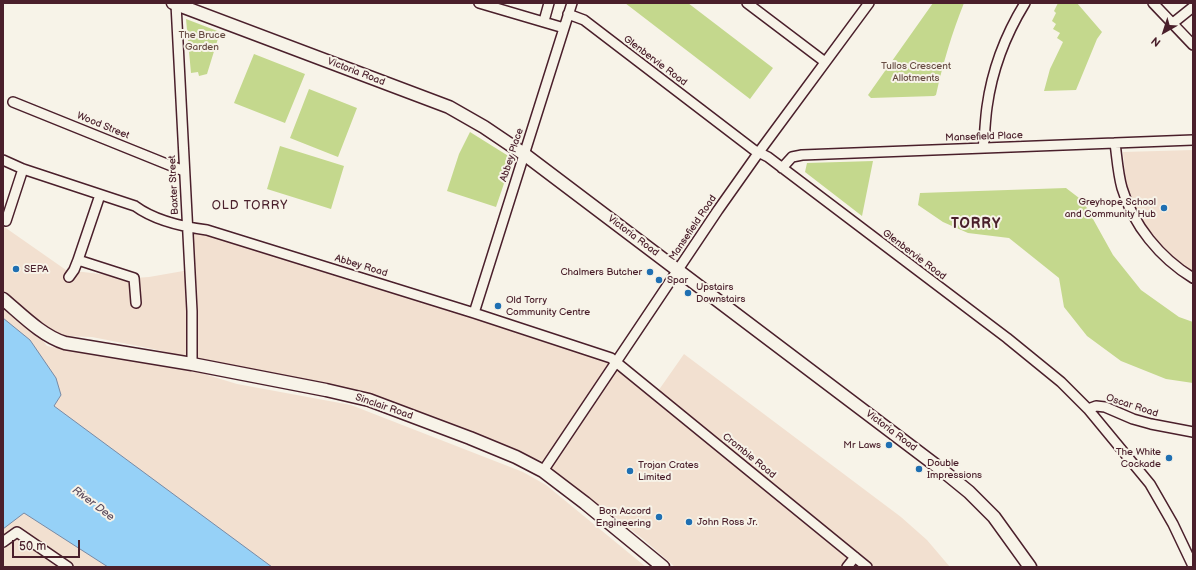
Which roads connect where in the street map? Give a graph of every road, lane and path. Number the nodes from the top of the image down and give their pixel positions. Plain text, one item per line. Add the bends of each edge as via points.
1 (479, 3) edge
2 (549, 3) edge
3 (572, 3) edge
4 (747, 3) edge
5 (868, 3) edge
6 (1025, 3) edge
7 (1153, 3) edge
8 (174, 4) edge
9 (1193, 7) edge
10 (568, 14) junction
11 (544, 21) junction
12 (1172, 23) junction
13 (564, 28) junction
14 (1193, 45) edge
15 (826, 62) junction
16 (13, 102) dead end
17 (1193, 140) edge
18 (1115, 143) junction
19 (984, 148) junction
20 (759, 152) junction
21 (524, 154) junction
22 (3, 160) edge
23 (782, 168) junction
24 (23, 169) junction
25 (184, 171) junction
26 (100, 195) junction
27 (7, 204) edge
28 (6, 222) dead end
29 (187, 227) junction
30 (78, 260) junction
31 (678, 270) junction
32 (69, 277) dead end
33 (1193, 278) edge
34 (3, 299) edge
35 (136, 303) dead end
36 (474, 313) junction
37 (617, 362) junction
38 (192, 364) junction
39 (1088, 409) junction
40 (1193, 432) edge
41 (543, 471) junction
42 (3, 542) edge
43 (855, 557) junction
44 (1193, 566) edge
45 (68, 567) edge
46 (663, 567) edge
47 (847, 567) edge
48 (867, 567) edge
49 (1030, 567) edge

1 - 11 street
2 - 11 street
3 - 10 street, Abbey Place
4 - 15 street
5 - 15 street, Mansefield Road
6 - 19 street via 1012,23 996,68 987,106
7 - 12 street
8 - 21 street, Victoria Road via 449,107
8 - 25 street, Baxter Street
9 - 12 street
10 - 13 street, Abbey Place
10 - 20 street, Glenbervie Road via 584,20
11 - 13 street
12 - 14 street
13 - 21 street, Abbey Place
15 - 20 street, Mansefield Road
16 - 25 street, Wood Street
17 - 18 street, Mansefield Place
18 - 19 street, Mansefield Place
18 - 33 street via 1122,189 1135,217 1161,253
19 - 23 street, Mansefield Place via 802,155 792,157
20 - 23 street, Glenbervie Road
20 - 31 street, Mansefield Road
21 - 31 street, Victoria Road
21 - 36 street, Abbey Place
22 - 24 street, Abbey Road
23 - 39 street, Glenbervie Road via 1007,338 1061,382
24 - 26 street, Abbey Road
24 - 27 street
25 - 29 street, Baxter Street
26 - 29 street, Abbey Road
26 - 30 street
27 - 28 street
29 - 36 street, Abbey Road via 207,230
29 - 38 street, Baxter Street
30 - 32 street
30 - 35 street via 134,278
31 - 37 street, Mansefield Road
31 - 49 street, Victoria Road via 969,492 994,516
34 - 38 street, Sinclair Road via 55,340
36 - 37 street, Abbey Road
37 - 41 street, Mansefield Road
37 - 43 street, Crombie Road
38 - 41 street, Sinclair Road via 369,400 470,438
39 - 40 street, Oscar Road via 1096,406 1105,407 1133,419
39 - 44 street, Glenbervie Road via 1150,484
41 - 46 street, Sinclair Road via 585,502
42 - 45 street via 17,532
43 - 47 street
43 - 48 street, Crombie Road

